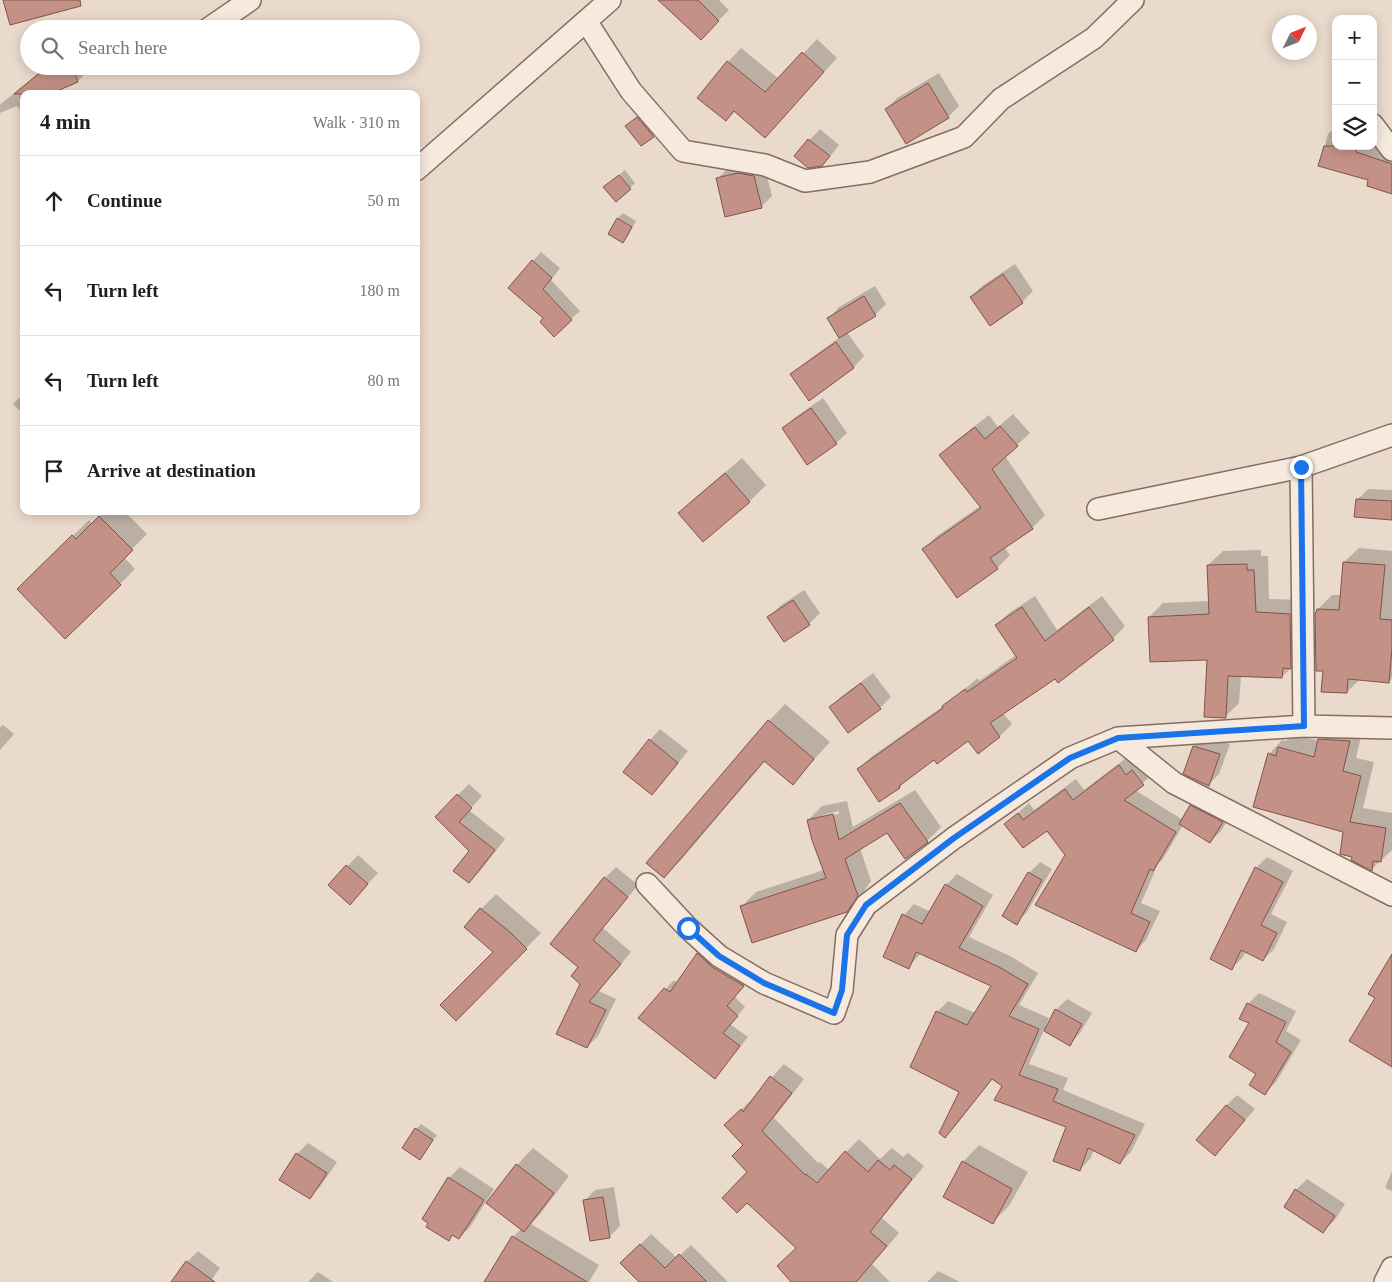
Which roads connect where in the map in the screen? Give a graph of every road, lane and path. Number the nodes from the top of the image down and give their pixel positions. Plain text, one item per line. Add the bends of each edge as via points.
1 (250, 0) edge
2 (610, 0) edge
3 (1133, 0) edge
4 (221, 20) edge
5 (586, 21) junction
6 (1377, 130) edge
7 (1392, 150) edge
8 (420, 166) edge
9 (1392, 435) edge
10 (1301, 467) junction
11 (1098, 509) dead end
12 (1304, 726) junction
13 (1392, 728) edge
14 (1118, 738) junction
15 (647, 884) dead end
16 (1392, 895) edge
17 (1392, 1268) edge
18 (1385, 1282) edge

1 - 4 street
2 - 5 street
3 - 5 street via 1094,38 1001,99 964,137 870,172 805,181 766,166 683,151 631,91
5 - 8 street
6 - 7 street
9 - 10 street
10 - 11 street
10 - 12 street
12 - 13 street
12 - 14 street
14 - 15 street via 1070,758 954,838 866,905 847,935 842,990 834,1013 764,983 719,956
14 - 16 street via 1174,783
17 - 18 street

